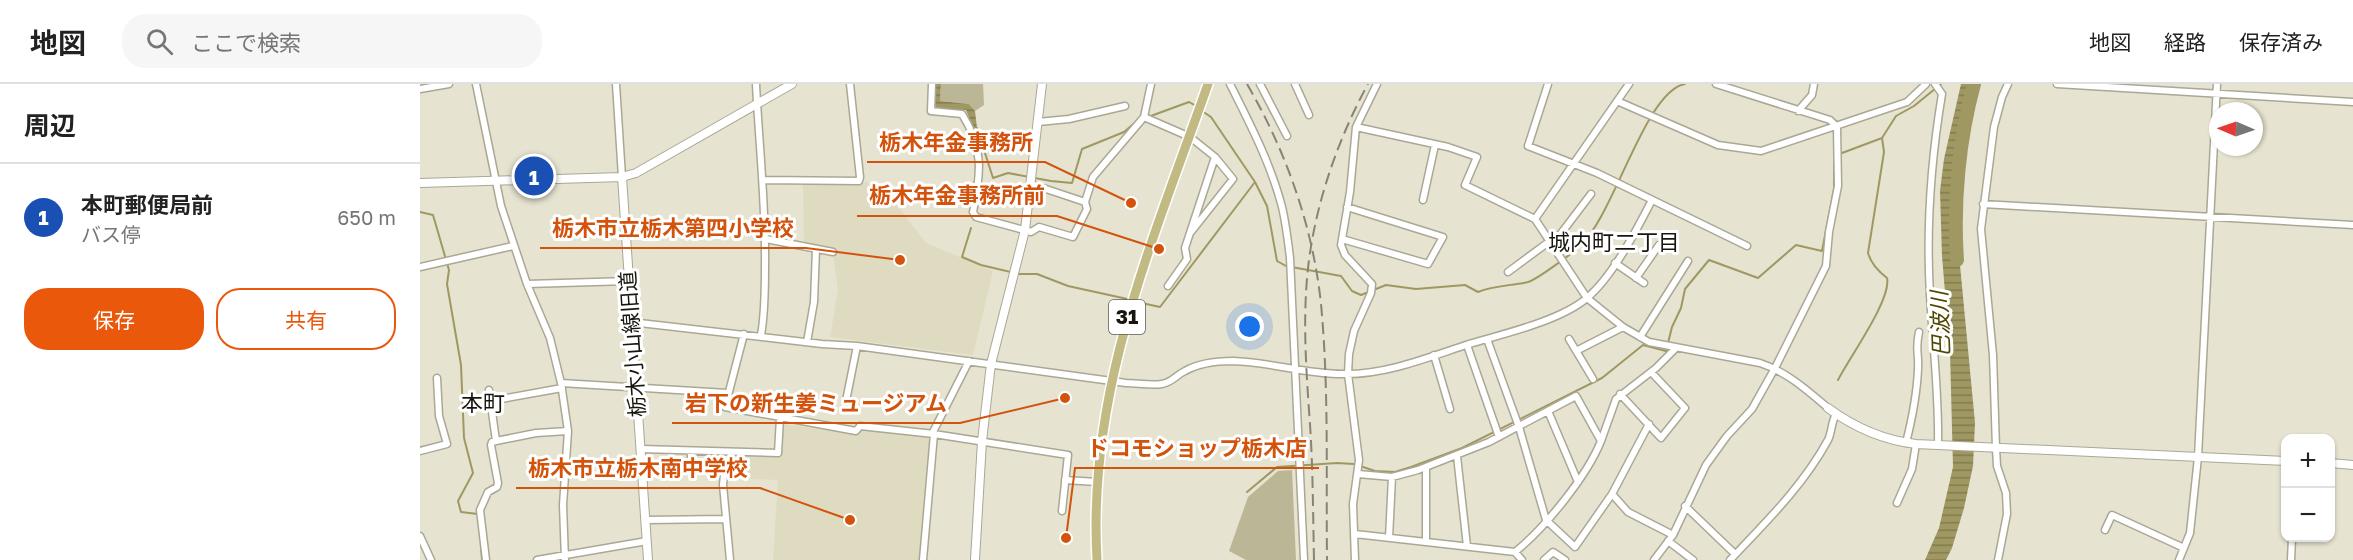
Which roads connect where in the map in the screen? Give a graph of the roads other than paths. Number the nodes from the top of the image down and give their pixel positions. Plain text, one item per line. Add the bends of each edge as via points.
1 (449, 84) edge
2 (476, 84) edge
3 (616, 84) edge
4 (756, 84) edge
5 (792, 84) edge
6 (850, 84) edge
7 (932, 84) edge
8 (1042, 84) edge
9 (1151, 84) edge
10 (1208, 84) edge
11 (1230, 84) edge
12 (1260, 84) edge
13 (1296, 84) edge
14 (1377, 84) edge
15 (1548, 84) edge
16 (1629, 84) edge
17 (1716, 84) edge
18 (1814, 84) edge
19 (1926, 84) edge
20 (1935, 84) edge
21 (2008, 84) edge
22 (2057, 84) edge
23 (2217, 84) edge
24 (420, 89) edge
25 (2216, 93) junction
26 (1617, 101) junction
27 (2353, 102) edge
28 (758, 103) junction
29 (1125, 106) dead end
30 (1798, 111) junction
31 (1309, 114) dead end
32 (1144, 117) junction
33 (1038, 122) junction
34 (1356, 127) junction
35 (1837, 127) junction
36 (1287, 136) dead end
37 (1190, 137) junction
38 (1435, 145) junction
39 (1215, 157) junction
40 (1575, 164) junction
41 (622, 177) junction
42 (764, 180) junction
43 (495, 181) junction
44 (420, 183) edge
45 (1031, 184) junction
46 (1591, 194) dead end
47 (1424, 200) dead end
48 (1652, 200) junction
49 (1085, 202) junction
50 (1983, 204) junction
51 (1347, 207) junction
52 (2210, 217) junction
53 (1535, 219) junction
54 (2353, 225) edge
55 (1025, 230) junction
56 (1191, 232) junction
57 (766, 239) junction
58 (1342, 239) junction
59 (1550, 241) junction
60 (1659, 244) dead end
61 (513, 246) junction
62 (1747, 246) dead end
63 (816, 249) junction
64 (833, 252) dead end
65 (1688, 261) dead end
66 (1615, 263) junction
67 (420, 267) edge
68 (1508, 272) dead end
69 (1636, 278) junction
70 (629, 281) junction
71 (1644, 283) dead end
72 (527, 284) junction
73 (1168, 286) dead end
74 (1587, 298) junction
75 (631, 322) junction
76 (1623, 327) junction
77 (1919, 332) dead end
78 (744, 334) junction
79 (761, 335) junction
80 (1640, 337) junction
81 (1487, 339) junction
82 (1569, 339) dead end
83 (807, 342) junction
84 (1467, 345) junction
85 (856, 346) junction
86 (1676, 348) junction
87 (1576, 351) junction
88 (1434, 355) junction
89 (969, 361) junction
90 (991, 364) junction
91 (1774, 368) junction
92 (1295, 371) junction
93 (1651, 372) junction
94 (1348, 375) junction
95 (437, 378) dead end
96 (1593, 379) dead end
97 (1111, 381) junction
98 (562, 386) junction
99 (636, 387) junction
100 (489, 390) dead end
101 (727, 393) junction
102 (1620, 394) junction
103 (490, 401) junction
104 (846, 401) dead end
105 (1828, 408) joint
106 (1450, 409) dead end
107 (1548, 411) junction
108 (1836, 414) junction
109 (780, 418) junction
110 (1649, 424) junction
111 (1519, 427) junction
112 (568, 431) junction
113 (933, 434) junction
114 (1499, 437) junction
115 (496, 441) junction
116 (982, 441) junction
117 (1601, 441) junction
118 (1906, 443) junction
119 (1916, 444) junction
120 (1940, 446) junction
121 (1996, 448) junction
122 (641, 449) junction
123 (691, 451) junction
124 (420, 452) edge
125 (1457, 456) junction
126 (2198, 457) junction
127 (2281, 461) edge
128 (2335, 463) edge
129 (2353, 465) edge
130 (1426, 467) junction
131 (1358, 474) junction
132 (1392, 477) junction
133 (1065, 480) junction
134 (1097, 482) junction
135 (1578, 482) junction
136 (1612, 494) junction
137 (1897, 502) dead end
138 (1685, 506) junction
139 (1062, 511) dead end
140 (725, 519) junction
141 (646, 520) junction
142 (1546, 520) junction
143 (2104, 530) dead end
144 (1355, 534) junction
145 (420, 536) edge
146 (1389, 538) junction
147 (1670, 538) junction
148 (647, 541) junction
149 (1426, 542) junction
150 (2292, 542) edge
151 (1467, 546) junction
152 (2184, 548) junction
153 (1515, 552) junction
154 (1735, 554) junction
155 (565, 558) edge
156 (431, 560) edge
157 (486, 560) edge
158 (537, 560) edge
159 (648, 560) edge
160 (730, 560) edge
161 (923, 560) edge
162 (975, 560) edge
163 (1097, 560) edge
164 (1304, 560) edge
165 (1355, 560) edge
166 (1522, 560) edge
167 (1544, 560) edge
168 (1565, 560) edge
169 (1654, 560) edge
170 (1693, 560) edge
171 (1730, 560) edge
172 (1998, 560) edge
173 (2179, 560) edge
174 (2291, 560) edge

1 - 24 street
2 - 43 street
3 - 41 street
4 - 28 street
5 - 28 street
6 - 42 street via 859,181
7 - 55 street via 931,111 962,114 974,133 980,162 973,212 976,217
8 - 33 street
9 - 32 street
10 - 37 main road, 31
11 - 92 street via 1258,141 1282,208 1290,258
12 - 36 street
13 - 31 street
14 - 34 street
15 - 40 street via 1528,146
16 - 26 street
17 - 30 street
18 - 30 street via 1812,95
19 - 35 street via 1907,102
20 - 120 street via 1942,94 1934,147 1929,259
21 - 50 street via 1994,127
22 - 25 street
23 - 25 street
25 - 27 street
25 - 52 street
26 - 35 street via 1718,145 1761,151
26 - 40 street
28 - 41 street via 636,173
28 - 42 street
29 - 33 street
30 - 35 street via 1830,120
32 - 37 street
32 - 49 street via 1093,177
33 - 45 street
34 - 38 street
34 - 51 street
35 - 91 street via 1838,186 1826,266
37 - 39 street
37 - 97 main road, 31 via 1128,314
38 - 47 street
38 - 53 street via 1477,157 1465,185
39 - 56 street
39 - 56 street via 1233,178
40 - 48 street
40 - 53 street
41 - 43 street
41 - 70 street, 栃木小山線旧道
42 - 57 street
43 - 44 street
43 - 61 street
45 - 49 street
45 - 55 street
46 - 59 street via 1556,240
48 - 62 street
48 - 66 street
49 - 55 street via 1088,209 1073,237 1039,227 1031,232
50 - 52 street
50 - 121 street via 1982,250 1993,355
51 - 58 street
51 - 58 street via 1443,237 1428,264
52 - 54 street
52 - 126 street
53 - 59 street
55 - 90 street
56 - 73 street via 1185,248 1187,259
57 - 63 street
57 - 79 street via 765,316
58 - 94 street via 1345,255 1372,284 1354,331
59 - 68 street
59 - 74 street
60 - 69 street
61 - 67 street
61 - 72 street
63 - 64 street
63 - 83 street via 814,302
65 - 80 street
66 - 69 street
66 - 74 street
69 - 71 street
70 - 72 street
70 - 75 street, 栃木小山線旧道
72 - 98 street via 550,338
74 - 76 street
74 - 81 street via 1532,325
75 - 78 street
75 - 99 street, 栃木小山線旧道
76 - 80 street
76 - 87 street
77 - 118 street via 1914,411
78 - 79 street
78 - 101 street
79 - 83 street
80 - 86 street
81 - 84 street
81 - 111 street
82 - 87 street
83 - 85 street
84 - 88 street
84 - 114 street
85 - 89 street
85 - 104 street
86 - 91 street
86 - 93 street
87 - 96 street
88 - 94 street
88 - 106 street
89 - 90 street
89 - 113 street
90 - 97 street
90 - 116 street
91 - 105 street
91 - 138 street via 1752,409 1706,465
92 - 94 street
92 - 97 street via 1234,361 1204,363 1160,385
92 - 164 street
93 - 102 street
93 - 110 street via 1685,408 1661,438
94 - 131 street
95 - 124 street via 439,416 447,444
97 - 134 main road, 31
98 - 99 street
98 - 103 street
98 - 112 street
99 - 101 street
99 - 122 street, 栃木小山線旧道
100 - 103 street
101 - 109 street via 725,407
102 - 110 street
102 - 117 street
103 - 115 street
105 - 108 street
107 - 111 street
107 - 117 street via 1576,396
107 - 135 street
108 - 118 street via 1864,431
108 - 154 street via 1830,438 1805,477
109 - 113 street via 856,431 860,426
109 - 123 street via 778,453
110 - 136 street
111 - 114 street
111 - 142 street
112 - 115 street
112 - 155 street via 563,506
113 - 116 street
113 - 161 street
114 - 125 street
115 - 157 street via 491,446 498,483 488,492 480,510
116 - 133 street via 1068,455
116 - 162 street
117 - 135 street
118 - 119 street
119 - 120 street
119 - 137 street via 1912,469
120 - 121 street
121 - 126 street
121 - 172 street via 2007,514
122 - 123 street
122 - 141 street, 栃木小山線旧道
123 - 140 street via 691,463 725,464
125 - 130 street
125 - 151 street
126 - 127 street
126 - 152 street via 2190,533
128 - 129 street
130 - 132 street
130 - 149 street
131 - 132 street
131 - 144 street via 1353,504
132 - 146 street
133 - 134 street
133 - 139 street
134 - 163 main road, 31
135 - 142 street
136 - 142 street via 1575,547
136 - 147 street via 1628,512
138 - 147 street
138 - 154 street
140 - 141 street
140 - 160 street
141 - 148 street, 栃木小山線旧道
142 - 153 street
143 - 152 street via 2112,515
144 - 146 street
144 - 165 street
145 - 156 street
146 - 149 street
147 - 169 street
147 - 170 street
148 - 155 street
148 - 159 street, 栃木小山線旧道
149 - 151 street
150 - 174 street
151 - 153 street
152 - 173 street
153 - 166 street
154 - 171 street
155 - 158 street
167 - 168 street via 1553,552

